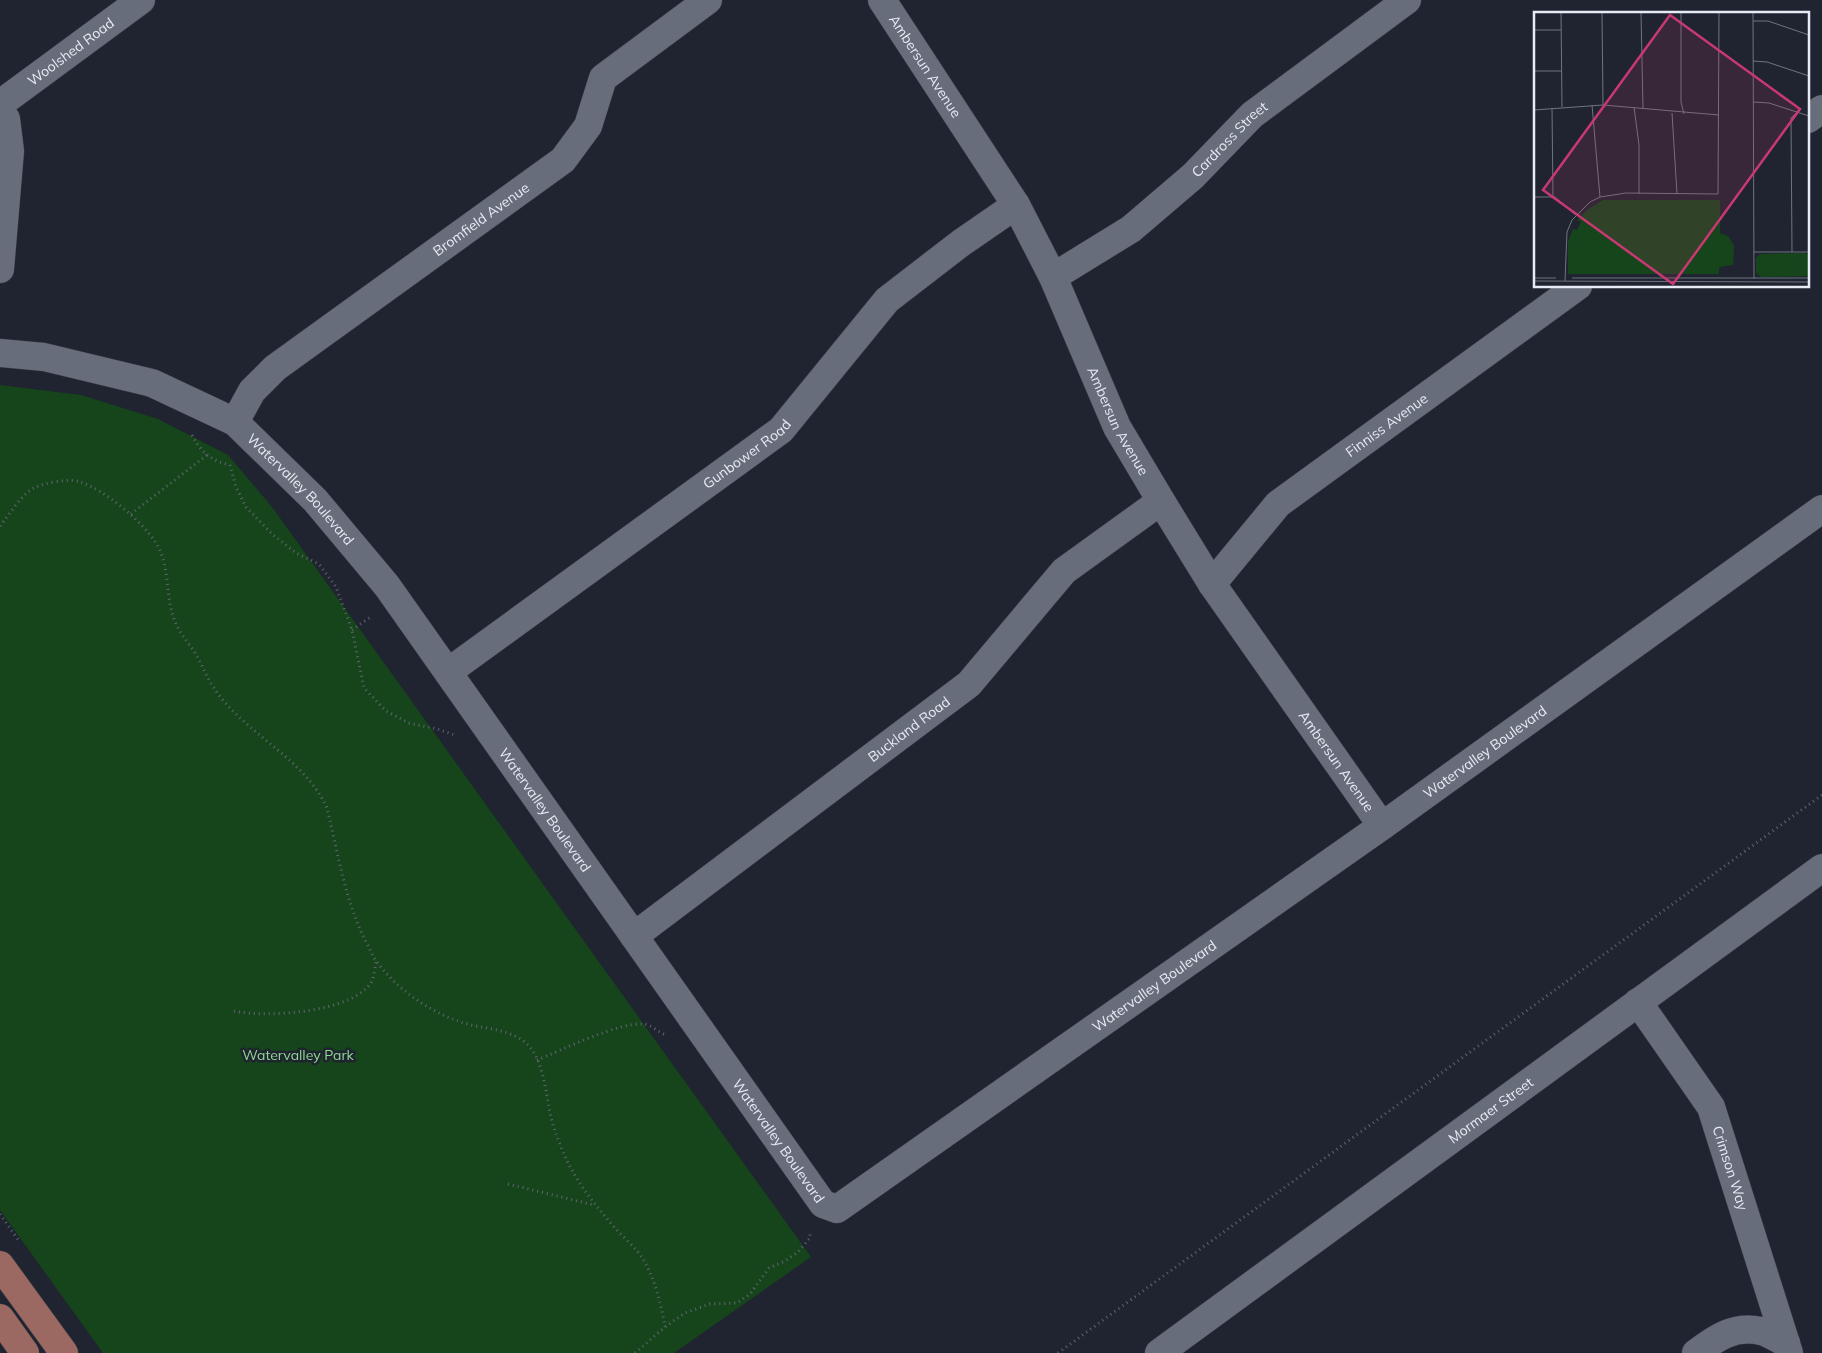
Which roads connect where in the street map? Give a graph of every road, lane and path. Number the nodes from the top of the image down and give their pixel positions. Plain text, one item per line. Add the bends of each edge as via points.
1 (141, 0) edge
2 (708, 0) edge
3 (882, 0) edge
4 (1407, 0) edge
5 (0, 104) edge
6 (1822, 109) edge
7 (0, 110) edge
8 (1810, 118) edge
9 (1016, 206) junction
10 (0, 269) edge
11 (1053, 277) junction
12 (1575, 288) edge
13 (0, 353) edge
14 (235, 422) junction
15 (207, 455) dead end
16 (230, 465) dead end
17 (1161, 500) junction
18 (1822, 509) edge
19 (131, 514) junction
20 (0, 526) edge
21 (1212, 584) junction
22 (378, 611) dead end
23 (352, 630) junction
24 (448, 672) junction
25 (462, 738) dead end
26 (1822, 795) edge
27 (1382, 826) junction
28 (1822, 868) edge
29 (634, 936) junction
30 (376, 961) junction
31 (1638, 1002) junction
32 (234, 1011) dead end
33 (669, 1036) dead end
34 (537, 1060) junction
35 (508, 1184) dead end
36 (594, 1205) junction
37 (810, 1229) dead end
38 (0, 1265) edge
39 (0, 1318) edge
40 (665, 1327) junction
41 (1788, 1348) edge
42 (25, 1353) edge
43 (64, 1353) edge
44 (635, 1353) edge
45 (1058, 1353) edge
46 (1159, 1353) edge
47 (1696, 1353) edge

1 - 5 street, Woolshed Road
2 - 14 street, Bromfield Avenue via 603,78 588,126 563,160 275,368 252,391
3 - 9 street, Ambersun Avenue
4 - 11 street, Cardross Street via 1252,115 1193,176 1132,229
6 - 8 street
7 - 10 street via 6,119 10,151
9 - 11 street, Ambersun Avenue
9 - 24 street, Gunbower Road via 887,300 781,430
11 - 17 street, Ambersun Avenue via 1117,427
12 - 21 street, Finniss Avenue via 1278,504
13 - 14 street, Watervalley Boulevard via 44,357 152,383
14 - 24 street, Watervalley Boulevard via 321,507 387,586
15 - 19 path
16 - 23 path via 246,507 296,553 319,564 336,587
17 - 21 street, Ambersun Avenue
17 - 29 street, Buckland Road via 1064,572 969,684
18 - 27 street, Watervalley Boulevard
19 - 20 path via 106,495 79,481 58,482 31,490
19 - 30 path via 156,543 166,571 172,613 180,634 215,690 235,714 275,747 321,795 357,924
21 - 27 street, Ambersun Avenue
22 - 23 path
23 - 25 path via 364,688 386,711 409,723
24 - 29 street, Watervalley Boulevard
26 - 45 path
27 - 29 street, Watervalley Boulevard via 837,1209 823,1204
28 - 31 street, Mormaer Street
30 - 32 path via 372,981 359,994 335,1006 278,1014
30 - 34 path via 399,986 426,1006 459,1022 515,1036 529,1046
31 - 41 street, Crimson Way via 1711,1107
31 - 46 street, Mormaer Street
33 - 34 path via 645,1024 631,1024
34 - 36 path via 564,1154
35 - 36 path
36 - 40 path via 642,1258 661,1304
37 - 40 path via 810,1238 798,1252 769,1268 750,1294 737,1303 710,1304 685,1313
38 - 43 main road
39 - 42 main road
40 - 44 path
41 - 47 street via 1761,1331 1739,1330 1718,1337

